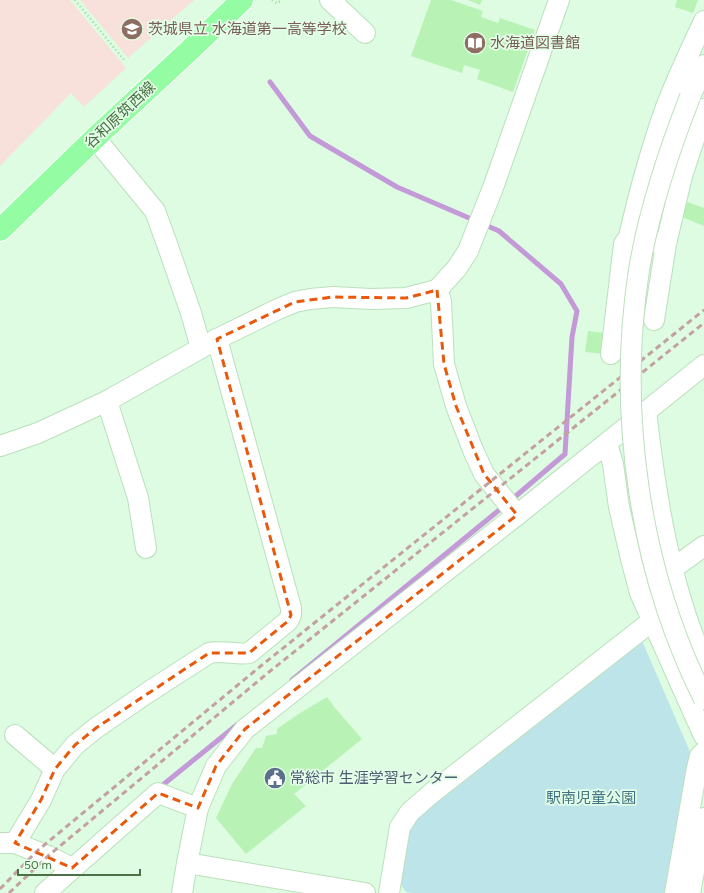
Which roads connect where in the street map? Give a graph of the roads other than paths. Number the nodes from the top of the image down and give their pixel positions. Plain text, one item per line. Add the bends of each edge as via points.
1 (242, 0) edge
2 (330, 0) edge
3 (559, 0) edge
4 (704, 21) edge
5 (365, 33) dead end
6 (704, 65) edge
7 (697, 102) edge
8 (95, 138) junction
9 (0, 230) edge
10 (629, 237) junction
11 (666, 244) junction
12 (437, 290) junction
13 (654, 320) dead end
14 (209, 343) junction
15 (611, 354) dead end
16 (704, 365) edge
17 (107, 401) junction
18 (646, 411) junction
19 (607, 444) junction
20 (0, 446) edge
21 (517, 515) junction
22 (704, 546) edge
23 (146, 548) dead end
24 (672, 569) junction
25 (650, 615) junction
26 (704, 663) edge
27 (704, 698) edge
28 (15, 735) dead end
29 (704, 736) edge
30 (704, 752) edge
31 (55, 769) junction
32 (198, 808) junction
33 (704, 818) edge
34 (8, 843) edge
35 (187, 863) junction
36 (72, 868) junction
37 (45, 893) edge
38 (182, 893) edge
39 (365, 893) edge
40 (389, 893) edge
41 (675, 893) edge
42 (690, 893) edge

1 - 8 main road, 谷和原筑西線
2 - 5 street
3 - 12 street via 471,245 457,268
4 - 10 street via 666,108 644,177
6 - 7 street
7 - 11 street
7 - 27 street, bridge via 664,166 647,230 634,308 631,376 638,485 654,563 675,631
8 - 9 main road, 谷和原筑西線
8 - 14 street via 155,210
10 - 11 street
10 - 15 street via 624,244
11 - 13 street
12 - 14 street via 406,298 333,297 302,301 278,309
12 - 21 street via 441,301 444,364 456,406 484,474
14 - 17 street
14 - 31 street via 291,608 291,615 288,621 249,653 210,653 150,691 75,745
16 - 18 street
17 - 20 street via 38,433
17 - 23 street via 138,498
18 - 19 street
18 - 24 street via 657,498
19 - 21 street
19 - 25 street via 631,559 640,593
21 - 32 street via 245,729 216,766
22 - 24 street
24 - 25 street
24 - 26 street via 687,620
25 - 29 street
25 - 40 street via 410,812 400,827
28 - 31 street
30 - 41 street via 700,756 697,768
31 - 34 street via 42,800
32 - 35 street
32 - 36 street via 158,793
33 - 42 street
34 - 36 street via 48,856
35 - 38 street
35 - 39 street
36 - 37 street

